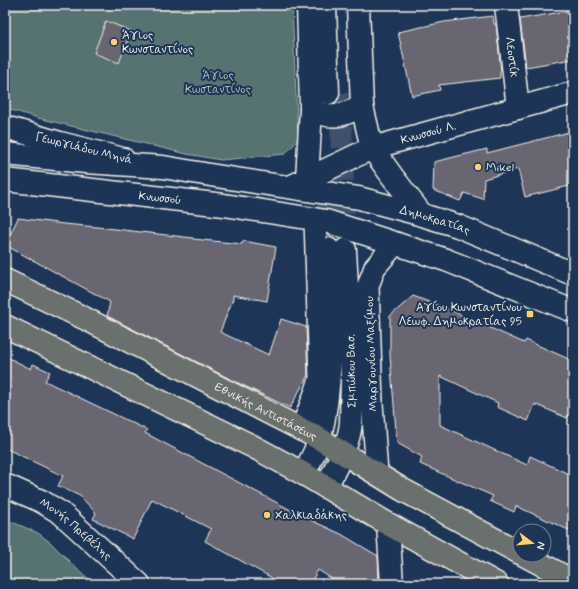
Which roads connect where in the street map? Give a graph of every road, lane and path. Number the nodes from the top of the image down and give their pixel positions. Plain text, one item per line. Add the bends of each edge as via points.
1 (308, 5) edge
2 (325, 5) edge
3 (337, 5) edge
4 (358, 5) edge
5 (506, 5) edge
6 (573, 93) edge
7 (362, 106) junction
8 (518, 108) junction
9 (311, 109) junction
10 (5, 127) edge
11 (372, 148) junction
12 (5, 154) edge
13 (163, 166) junction
14 (5, 180) edge
15 (298, 183) junction
16 (422, 215) junction
17 (314, 219) junction
18 (396, 243) junction
19 (573, 274) edge
20 (5, 280) edge
21 (573, 311) edge
22 (5, 326) edge
23 (310, 434) junction
24 (343, 452) junction
25 (304, 474) junction
26 (377, 474) junction
27 (5, 485) edge
28 (326, 487) junction
29 (388, 524) junction
30 (512, 549) edge
31 (540, 563) edge
32 (573, 580) edge
33 (139, 584) edge
34 (392, 584) edge
35 (497, 584) edge

1 - 9 main road
2 - 3 main road via 334,93
4 - 7 main road
5 - 8 main road, Λεοστίκ
6 - 8 main road, Κνωσσού Λ.
7 - 9 main road via 334,117 319,114
7 - 11 main road
8 - 11 main road, Κνωσσού Λ.
9 - 15 main road
10 - 13 main road, Γεωργιάδου Μηνά via 60,143
11 - 15 main road, Κνωσσού Λ.
11 - 16 main road
12 - 13 main road
13 - 15 main road
14 - 17 main road, Κνωσσού via 224,205
15 - 16 main road, Δημοκρατίας
16 - 19 main road, Δημοκρατίας via 458,226
17 - 18 main road
17 - 23 street via 320,380
18 - 21 main road
18 - 26 street, Μαργουνίου Μαξίμου via 375,267 368,286
20 - 23 main road, Εθνικής Αντιστάσεως
22 - 25 main road
23 - 24 main road, Εθνικής Αντιστάσεως
23 - 24 main road, Σμπώκου Βασ. via 324,419 330,377 336,250 352,400 350,429
23 - 25 main road, Σμπώκου Βασ.
24 - 26 main road, Εθνικής Αντιστάσεως
24 - 28 main road, Σμπώκου Βασ.
25 - 28 main road
26 - 30 main road, Εθνικής Αντιστάσεως
27 - 33 main road, Μονής Πρεβέλης via 61,513
28 - 29 main road
29 - 34 main road
29 - 35 main road
31 - 32 main road

